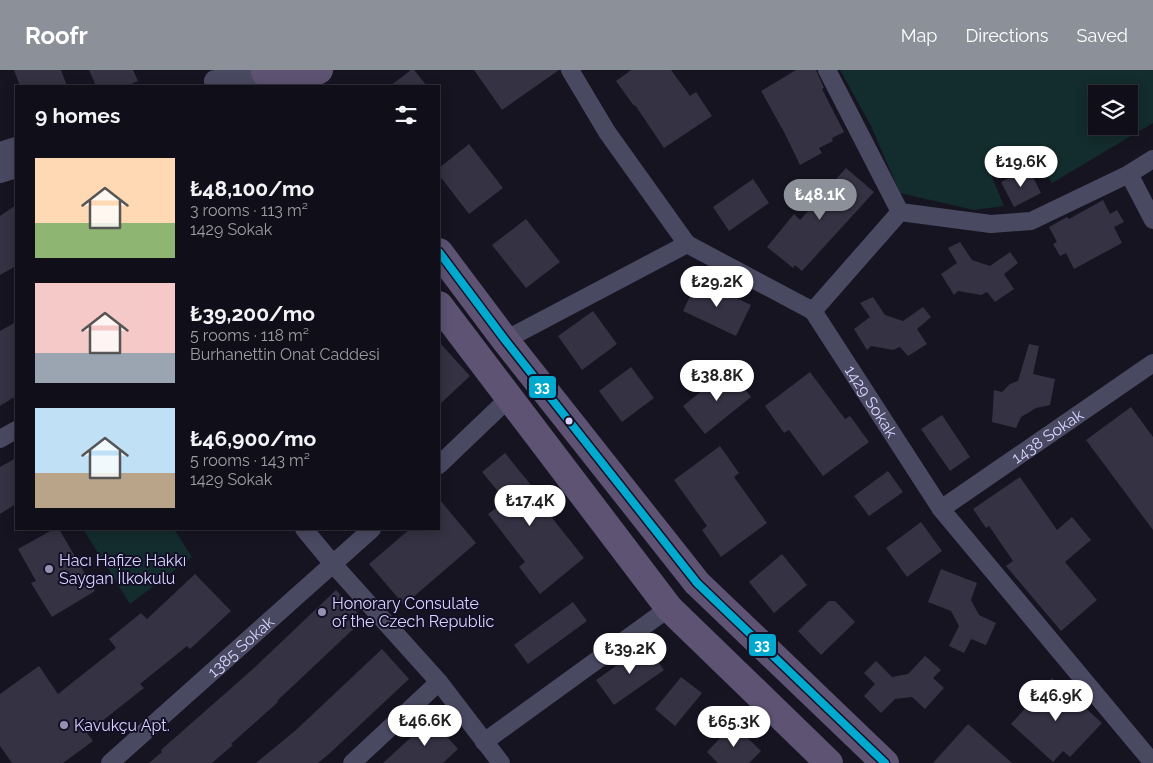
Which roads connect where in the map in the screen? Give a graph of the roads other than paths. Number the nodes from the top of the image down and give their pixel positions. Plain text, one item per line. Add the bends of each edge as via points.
1 (570, 70) edge
2 (827, 70) edge
3 (268, 76) edge
4 (310, 76) edge
5 (215, 79) edge
6 (1153, 159) edge
7 (1129, 174) junction
8 (900, 212) junction
9 (1153, 220) edge
10 (687, 244) junction
11 (440, 253) edge
12 (440, 306) edge
13 (813, 311) junction
14 (505, 340) junction
15 (1153, 363) edge
16 (508, 398) junction
17 (15, 431) edge
18 (0, 439) edge
19 (440, 464) edge
20 (941, 509) junction
21 (305, 530) edge
22 (371, 530) edge
23 (333, 564) junction
24 (668, 608) junction
25 (439, 682) junction
26 (484, 742) junction
27 (110, 763) edge
28 (352, 763) edge
29 (501, 763) edge
30 (829, 763) edge
31 (885, 763) edge
32 (1153, 763) edge

1 - 10 street, 1429 Sokak via 608,132
2 - 8 street
3 - 4 main road
3 - 5 street
6 - 7 street
7 - 8 street via 1031,222 991,224
7 - 9 street
8 - 13 street
10 - 13 street, 1429 Sokak
10 - 14 street
11 - 14 main road
12 - 16 main road
13 - 20 street, 1429 Sokak
14 - 31 main road via 697,583
15 - 20 street, 1438 Sokak
16 - 19 street
16 - 24 main road
17 - 18 street
20 - 32 street, 1429 Sokak
21 - 23 street
22 - 23 street, 1385 Sokak
23 - 25 street
23 - 27 street, 1385 Sokak
24 - 26 street
24 - 30 main road
25 - 26 street
25 - 28 street
26 - 29 street

